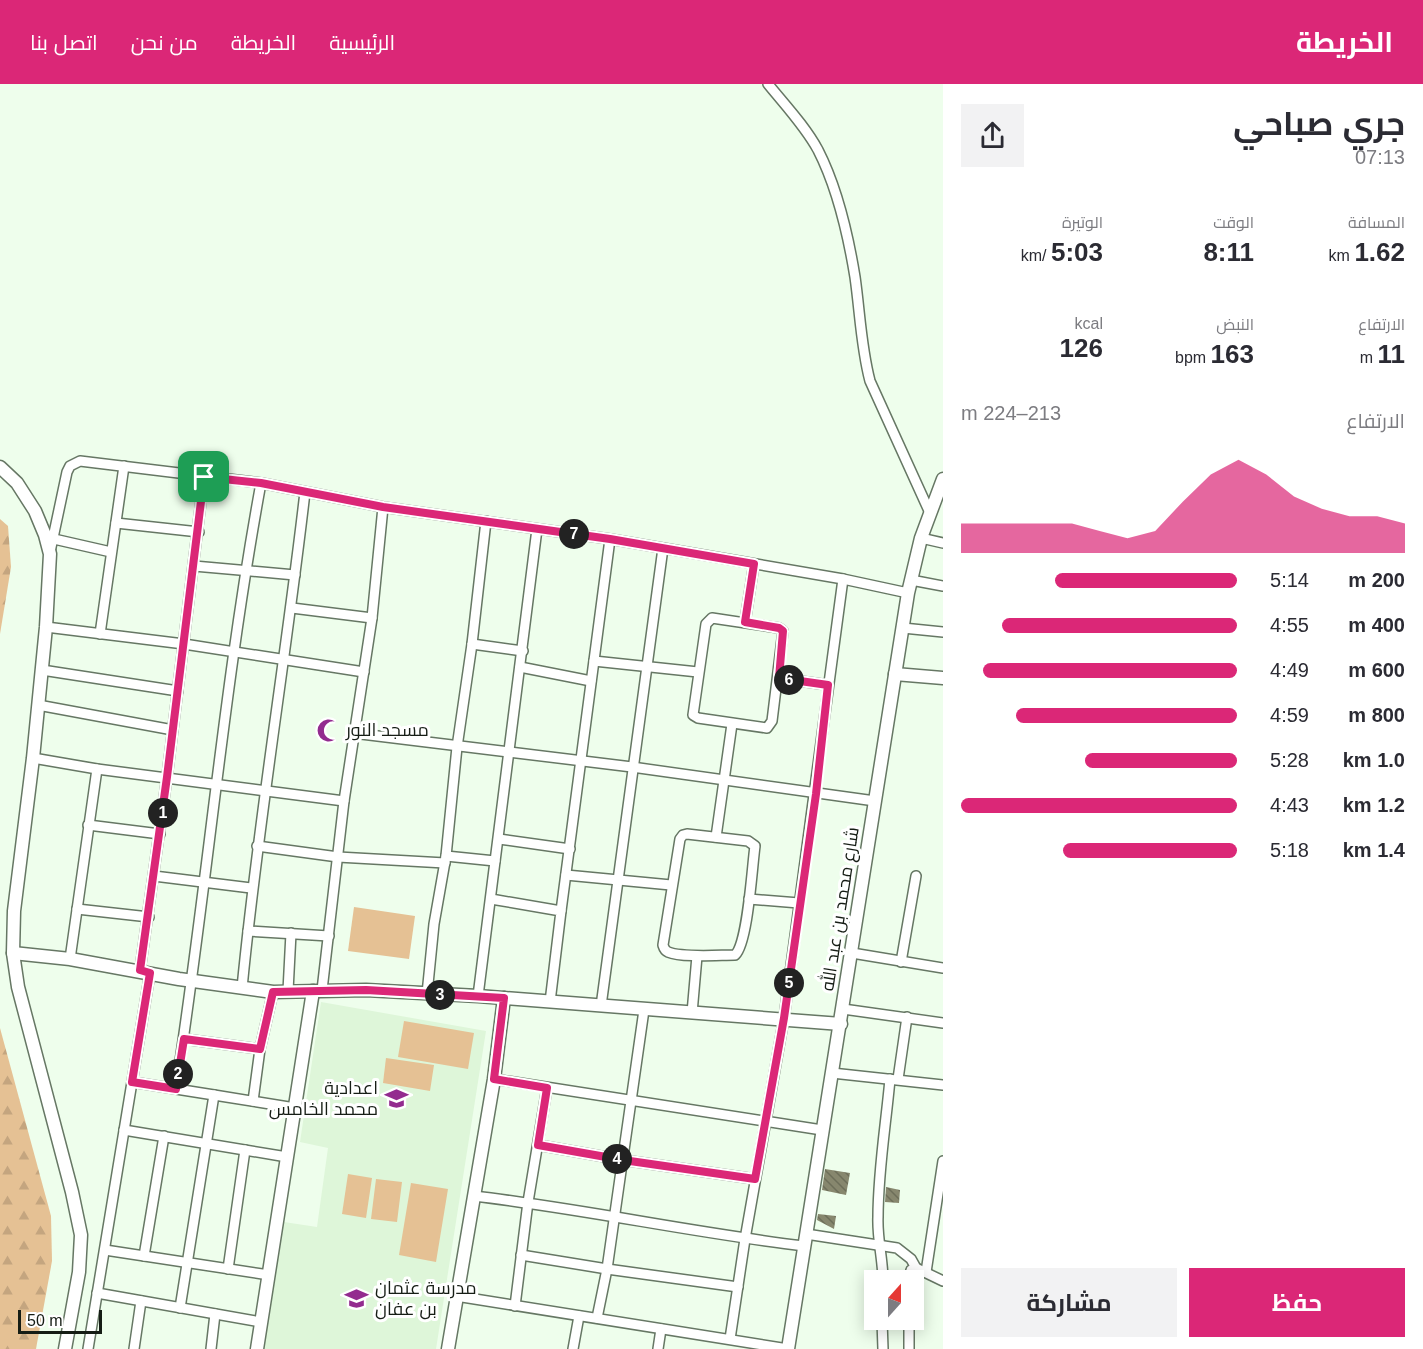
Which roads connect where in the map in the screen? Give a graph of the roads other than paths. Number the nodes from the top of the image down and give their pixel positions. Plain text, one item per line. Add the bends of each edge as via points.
1 (768, 84) edge
2 (124, 466) junction
3 (0, 467) edge
4 (204, 477) junction
5 (261, 483) junction
6 (942, 483) edge
7 (305, 492) junction
8 (383, 507) junction
9 (930, 513) junction
10 (486, 521) junction
11 (116, 523) junction
12 (537, 529) junction
13 (199, 532) junction
14 (921, 538) junction
15 (54, 539) junction
16 (610, 539) junction
17 (943, 543) edge
18 (663, 548) junction
19 (111, 552) junction
20 (50, 554) junction
21 (754, 564) junction
22 (194, 566) junction
23 (245, 571) junction
24 (296, 575) junction
25 (843, 579) junction
26 (911, 580) junction
27 (943, 586) edge
28 (908, 593) junction
29 (291, 608) junction
30 (372, 618) junction
31 (745, 622) junction
32 (46, 627) junction
33 (903, 628) junction
34 (943, 632) edge
35 (99, 634) junction
36 (184, 644) junction
37 (472, 644) junction
38 (233, 651) junction
39 (523, 651) junction
40 (284, 658) junction
41 (594, 661) junction
42 (646, 666) junction
43 (520, 667) junction
44 (42, 669) junction
45 (364, 672) junction
46 (698, 672) junction
47 (895, 674) junction
48 (779, 678) junction
49 (943, 678) edge
50 (591, 681) junction
51 (828, 685) junction
52 (178, 691) junction
53 (38, 705) junction
54 (732, 724) junction
55 (173, 730) junction
56 (353, 733) junction
57 (457, 747) junction
58 (510, 753) junction
59 (33, 758) junction
60 (581, 762) junction
61 (632, 767) junction
62 (97, 770) junction
63 (167, 777) junction
64 (725, 780) junction
65 (218, 784) junction
66 (266, 791) junction
67 (816, 794) junction
68 (344, 801) junction
69 (875, 801) junction
70 (88, 825) junction
71 (160, 834) junction
72 (716, 837) junction
73 (499, 839) junction
74 (257, 846) junction
75 (570, 849) junction
76 (338, 857) junction
77 (446, 859) junction
78 (495, 861) junction
79 (566, 875) junction
80 (154, 876) junction
81 (916, 876) dead end
82 (617, 880) junction
83 (205, 882) junction
84 (671, 885) junction
85 (251, 888) junction
86 (490, 899) junction
87 (749, 899) junction
88 (799, 903) junction
89 (77, 909) junction
90 (561, 911) junction
91 (148, 917) junction
92 (248, 931) junction
93 (291, 933) junction
94 (329, 936) junction
95 (13, 953) junction
96 (852, 953) junction
97 (697, 956) junction
98 (70, 959) junction
99 (901, 962) junction
100 (943, 968) edge
101 (145, 972) junction
102 (193, 980) junction
103 (242, 988) junction
104 (288, 991) junction
105 (318, 991) junction
106 (273, 992) junction
107 (427, 994) junction
108 (478, 996) junction
109 (504, 998) junction
110 (550, 1002) junction
111 (601, 1006) junction
112 (843, 1009) junction
113 (644, 1010) junction
114 (692, 1013) junction
115 (907, 1017) junction
116 (784, 1018) junction
117 (943, 1023) edge
118 (841, 1024) junction
119 (184, 1039) junction
120 (260, 1049) junction
121 (832, 1073) junction
122 (494, 1079) junction
123 (894, 1079) junction
124 (132, 1082) junction
125 (943, 1085) edge
126 (547, 1088) junction
127 (176, 1089) junction
128 (214, 1095) junction
129 (630, 1100) junction
130 (253, 1101) junction
131 (295, 1108) junction
132 (765, 1121) junction
133 (124, 1130) junction
134 (822, 1130) junction
135 (164, 1136) junction
136 (206, 1143) junction
137 (538, 1145) junction
138 (245, 1150) junction
139 (287, 1157) junction
140 (623, 1160) junction
141 (943, 1161) edge
142 (755, 1179) junction
143 (474, 1196) junction
144 (528, 1202) junction
145 (615, 1218) junction
146 (938, 1230) edge
147 (745, 1239) junction
148 (805, 1240) junction
149 (878, 1245) junction
150 (105, 1250) junction
151 (521, 1255) junction
152 (144, 1256) junction
153 (188, 1262) junction
154 (916, 1268) junction
155 (228, 1269) junction
156 (607, 1269) junction
157 (883, 1270) edge
158 (910, 1270) edge
159 (926, 1272) junction
160 (269, 1275) junction
161 (943, 1281) edge
162 (738, 1287) junction
163 (97, 1293) junction
164 (456, 1296) junction
165 (141, 1301) junction
166 (515, 1306) junction
167 (180, 1308) junction
168 (215, 1314) junction
169 (579, 1316) junction
170 (597, 1318) junction
171 (261, 1322) junction
172 (661, 1329) junction
173 (882, 1330) edge
174 (909, 1330) edge
175 (730, 1339) junction
176 (65, 1349) edge
177 (88, 1349) edge
178 (134, 1349) edge
179 (211, 1349) edge
180 (257, 1349) edge
181 (448, 1349) edge
182 (573, 1349) edge
183 (658, 1349) edge
184 (788, 1349) edge
185 (883, 1349) edge
186 (909, 1349) edge

1 - 9 street via 818,149 831,181 855,275 864,361
2 - 4 street
2 - 11 street
2 - 15 street via 80,460 70,466
3 - 20 street via 35,511
4 - 5 street
4 - 13 street
5 - 7 street
5 - 23 street
6 - 9 street, شارع محمد بن عبد الله
7 - 8 street
7 - 24 street
8 - 10 street
8 - 30 street
9 - 14 street, شارع محمد بن عبد الله
10 - 12 street
10 - 37 street
11 - 13 street
11 - 19 street
12 - 16 street
12 - 39 street
13 - 22 street
14 - 17 street
14 - 26 street, شارع محمد بن عبد الله
15 - 19 street
15 - 20 street
16 - 18 street
16 - 41 street
18 - 21 street
18 - 42 street
19 - 35 street
20 - 32 street
21 - 25 street
21 - 31 street
22 - 23 street
22 - 36 street
23 - 24 street
23 - 38 street
24 - 29 street
25 - 28 street
25 - 51 street
26 - 27 street
26 - 28 street, شارع محمد بن عبد الله
28 - 33 street, شارع محمد بن عبد الله
29 - 30 street
29 - 40 street
30 - 45 street
31 - 46 street via 712,618 707,621
31 - 48 street via 783,631
32 - 35 street
32 - 44 street
33 - 34 street
33 - 47 street, شارع محمد بن عبد الله
35 - 36 street
36 - 38 street
36 - 52 street
37 - 39 street
37 - 57 street
38 - 40 street
38 - 65 street
39 - 43 street
40 - 45 street
40 - 66 street
41 - 42 street
41 - 50 street
42 - 46 street
42 - 61 street
43 - 50 street
43 - 58 street
44 - 52 street
44 - 53 street
45 - 56 street
46 - 54 street via 693,715
47 - 49 street
47 - 69 street, شارع محمد بن عبد الله
48 - 51 street
48 - 54 street via 770,727
50 - 60 street
51 - 67 street
52 - 55 street
53 - 55 street
53 - 59 street
54 - 64 street
55 - 63 street
56 - 57 street
56 - 68 street
57 - 58 street
57 - 77 street
58 - 60 street
58 - 73 street
59 - 62 street
59 - 95 street via 14,911
60 - 61 street
60 - 75 street
61 - 64 street
61 - 82 street
62 - 63 street
62 - 70 street
63 - 65 street
63 - 71 street
64 - 67 street
64 - 72 street
65 - 66 street
65 - 83 street
66 - 68 street
66 - 74 street
67 - 69 street
67 - 88 street
68 - 76 street
69 - 96 street, شارع محمد بن عبد الله
70 - 71 street
70 - 89 street
71 - 80 street
72 - 84 street via 681,836
72 - 87 street via 748,841 754,846
73 - 75 street
73 - 78 street
74 - 76 street
74 - 85 street
75 - 79 street
76 - 77 street
76 - 94 street
77 - 78 street
77 - 107 street
78 - 86 street
79 - 82 street
79 - 90 street
80 - 83 street
80 - 91 street
81 - 99 street
82 - 84 street
82 - 111 street
83 - 85 street
83 - 102 street
84 - 97 street via 664,948
85 - 92 street
86 - 90 street
86 - 108 street
87 - 88 street
87 - 97 street via 738,953
88 - 116 street
89 - 91 street
89 - 98 street
90 - 110 street
91 - 101 street
92 - 93 street
92 - 103 street
93 - 94 street
93 - 104 street
94 - 105 street
95 - 98 street
95 - 176 street via 18,987 81,1235 79,1272
96 - 99 street
96 - 112 street, شارع محمد بن عبد الله
97 - 114 street
98 - 101 street
99 - 100 street
101 - 102 street
101 - 124 street
102 - 103 street
102 - 119 street
103 - 106 street
104 - 105 street
104 - 106 street
105 - 107 street
105 - 131 street
106 - 120 street
107 - 108 street
108 - 109 street
109 - 110 street
109 - 122 street
110 - 111 street
111 - 113 street
112 - 115 street
112 - 118 street, شارع محمد بن عبد الله
113 - 114 street
113 - 129 street
114 - 116 street
115 - 117 street
115 - 123 street
116 - 118 street
116 - 132 street
118 - 121 street, شارع محمد بن عبد الله
119 - 120 street
119 - 127 street
120 - 130 street
121 - 123 street
121 - 134 street, شارع محمد بن عبد الله
122 - 126 street
122 - 143 street
123 - 125 street
123 - 149 street via 878,1202
124 - 127 street
124 - 133 street
126 - 129 street
126 - 137 street
127 - 128 street
128 - 130 street
128 - 136 street
129 - 132 street
129 - 140 street
130 - 131 street
131 - 139 street
132 - 134 street
132 - 142 street
133 - 135 street
133 - 150 street
134 - 148 street, شارع محمد بن عبد الله
135 - 136 street
135 - 152 street
136 - 138 street
136 - 153 street
137 - 140 street
137 - 144 street
138 - 139 street
138 - 155 street
139 - 160 street
140 - 142 street
140 - 145 street
141 - 146 street
142 - 147 street
143 - 144 street
143 - 164 street
144 - 145 street
144 - 151 street
145 - 147 street
145 - 156 street
146 - 159 street
147 - 148 street
147 - 162 street
148 - 149 street
148 - 184 street, شارع محمد بن عبد الله
149 - 154 street via 897,1248
149 - 157 street
150 - 152 street
150 - 163 street
151 - 156 street
151 - 166 street
152 - 153 street
153 - 155 street
153 - 167 street
154 - 158 street
154 - 159 street
155 - 160 street
156 - 162 street
156 - 170 street
159 - 161 street
160 - 171 street
162 - 175 street
163 - 165 street
163 - 177 street
164 - 166 street
164 - 181 street
165 - 167 street
165 - 178 street
166 - 169 street
167 - 168 street
168 - 171 street
168 - 179 street
169 - 170 street
169 - 182 street
170 - 172 street
171 - 180 street
172 - 175 street
172 - 183 street
173 - 185 street
174 - 186 street
175 - 184 street

